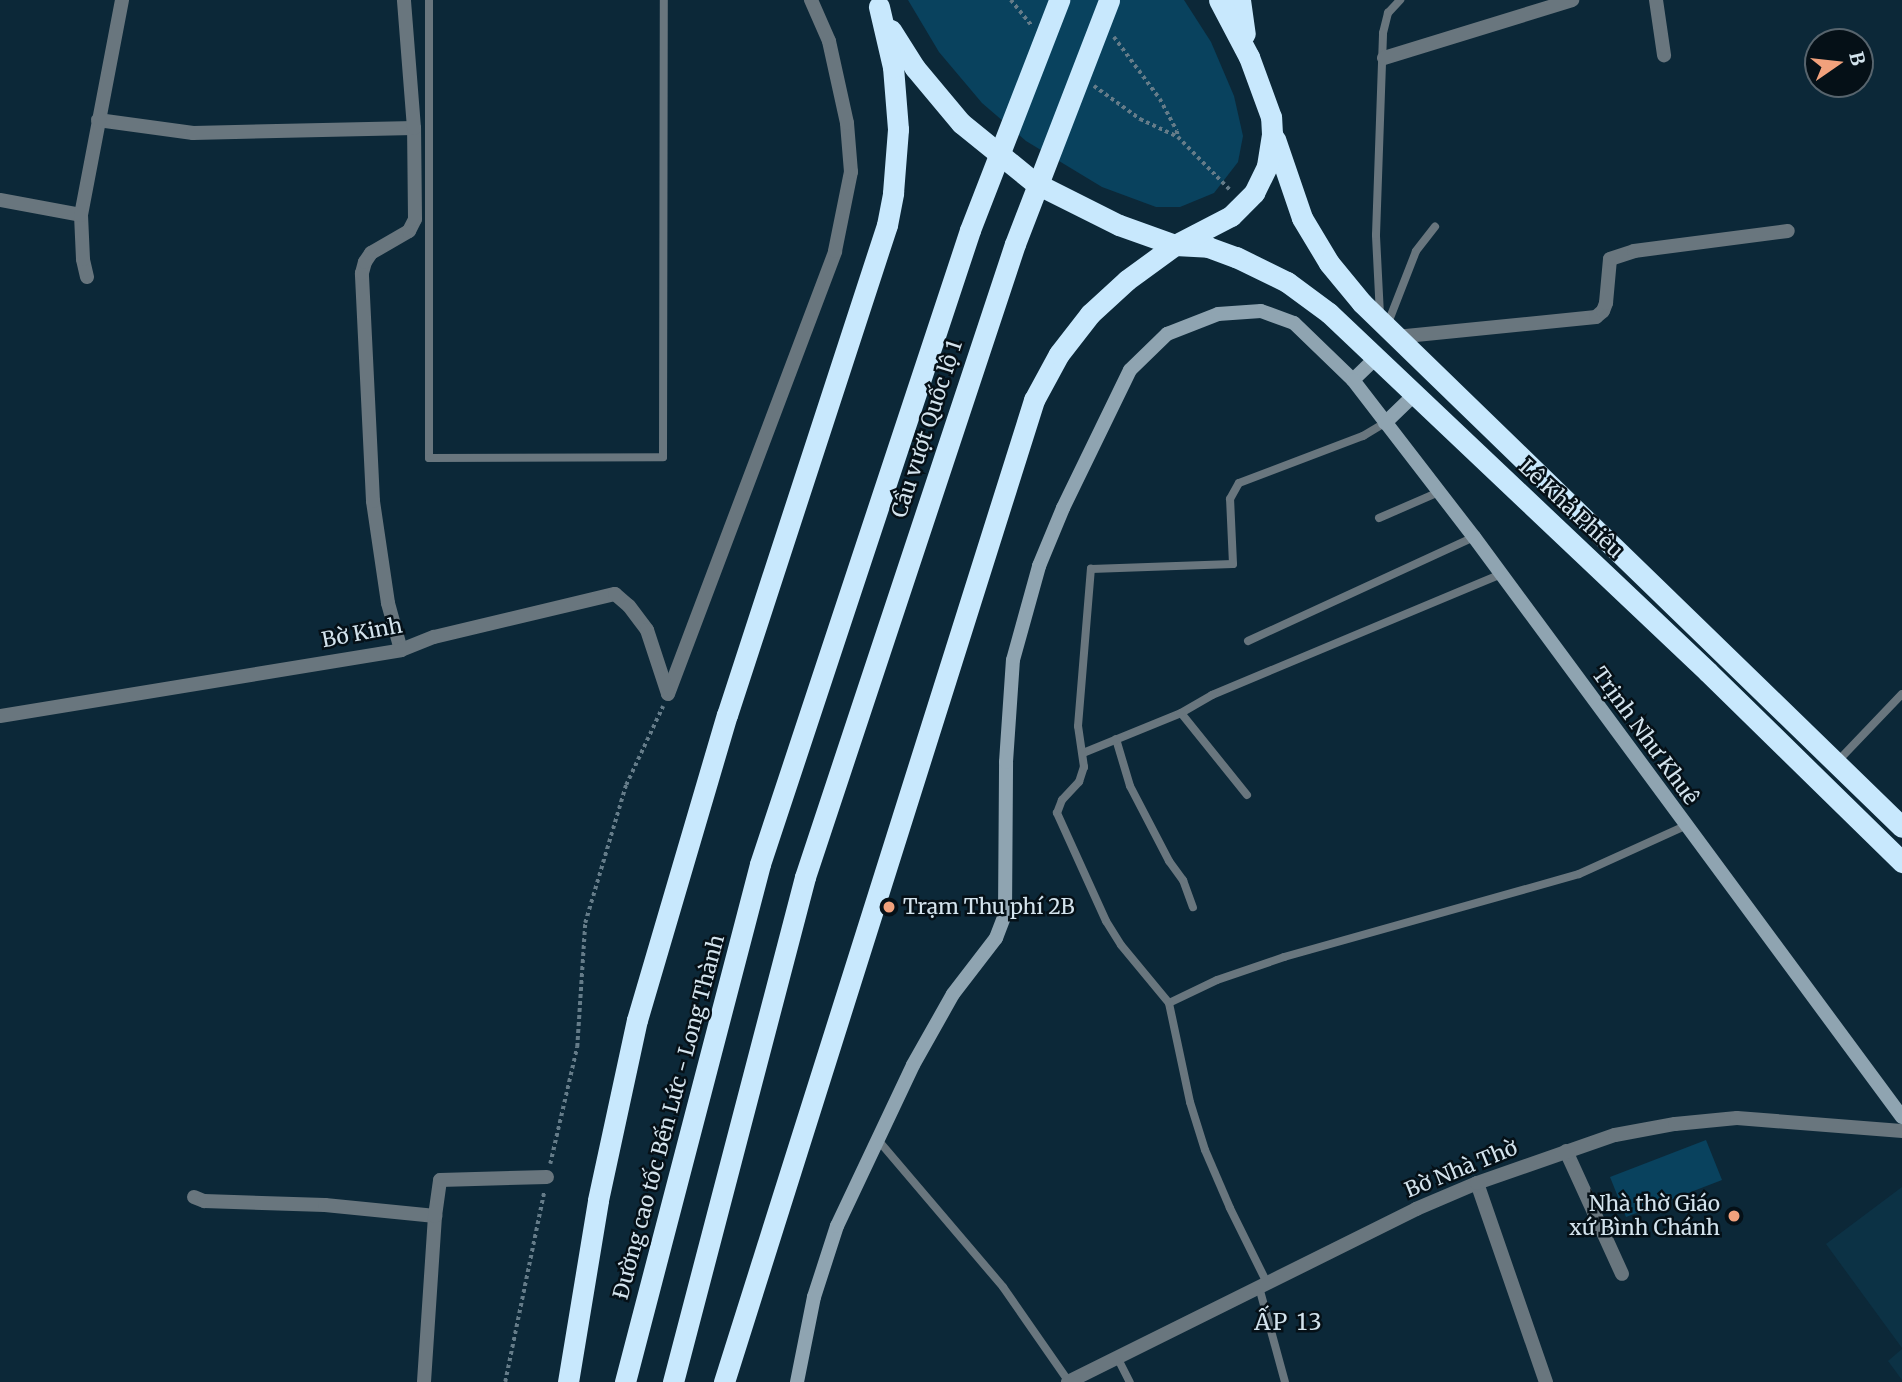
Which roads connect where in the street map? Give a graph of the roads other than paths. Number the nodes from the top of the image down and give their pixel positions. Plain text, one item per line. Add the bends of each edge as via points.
1 (122, 0) edge
2 (404, 0) edge
3 (429, 0) edge
4 (664, 0) edge
5 (811, 0) edge
6 (1059, 0) edge
7 (1109, 0) edge
8 (1219, 0) edge
9 (1240, 0) edge
10 (1400, 0) edge
11 (1572, 0) edge
12 (1656, 0) edge
13 (877, 3) edge
14 (1664, 55) dead end
15 (1250, 57) junction
16 (1384, 58) junction
17 (1271, 117) junction
18 (98, 120) junction
19 (414, 128) junction
20 (0, 200) edge
21 (81, 215) junction
22 (1435, 227) dead end
23 (1788, 231) dead end
24 (1175, 245) junction
25 (87, 277) dead end
26 (1388, 329) junction
27 (1375, 359) junction
28 (1353, 380) junction
29 (1413, 395) junction
30 (1385, 424) junction
31 (1439, 492) junction
32 (1379, 518) dead end
33 (1474, 537) junction
34 (1502, 574) junction
35 (1248, 641) dead end
36 (401, 650) junction
37 (1902, 694) edge
38 (1181, 713) junction
39 (0, 716) edge
40 (1116, 739) junction
41 (1083, 753) junction
42 (1836, 763) junction
43 (1247, 795) dead end
44 (1685, 826) junction
45 (1902, 827) edge
46 (1902, 862) edge
47 (760, 864) joint
48 (1193, 907) dead end
49 (1169, 1003) junction
50 (1902, 1117) edge
51 (1902, 1131) edge
52 (877, 1140) junction
53 (1566, 1151) junction
54 (547, 1177) road end
55 (1477, 1183) junction
56 (194, 1197) dead end
57 (435, 1216) junction
58 (1622, 1274) dead end
59 (1263, 1285) junction
60 (1117, 1357) junction
61 (424, 1382) edge
62 (568, 1382) edge
63 (625, 1382) edge
64 (673, 1382) edge
65 (724, 1382) edge
66 (797, 1382) edge
67 (1069, 1382) edge
68 (1130, 1382) edge
69 (1285, 1382) edge
70 (1546, 1382) edge

1 - 18 street
2 - 19 street
3 - 4 lane via 429,458 663,457
5 - 36 street, Bờ Kinh via 829,41 847,123 851,173 835,251 668,694 647,630 615,594
6 - 47 highway, Cầu vượt Quốc lộ 1, bridge via 970,230
7 - 64 highway, Cầu vượt Quốc lộ 1, bridge via 1014,244 804,877
8 - 15 highway
9 - 15 highway
10 - 16 lane via 1385,22
11 - 16 street
12 - 14 street
13 - 24 highway, Lê Khả Phiêu via 937,97 1009,164 1090,213
13 - 62 highway via 893,67 898,129 887,225 763,600 637,1020 598,1200
15 - 17 highway, Lê Khả Phiêu
16 - 26 lane via 1376,235
17 - 24 highway via 1267,166 1244,204 1216,225
17 - 26 highway, Lê Khả Phiêu via 1302,218 1329,263
18 - 19 street via 193,134
18 - 21 street
19 - 36 street via 415,219 409,231 372,253 362,273 373,501 388,603
20 - 21 street
21 - 25 street
22 - 26 lane via 1410,263
23 - 26 street via 1610,258 1606,303 1596,317
24 - 27 highway, Lê Khả Phiêu via 1208,247 1264,269 1309,297
24 - 65 highway via 1090,314 1059,354 1034,400
26 - 42 highway, Lê Khả Phiêu
27 - 28 street
27 - 29 highway, Lê Khả Phiêu
28 - 30 street, Trịnh Như Khuê
28 - 52 street, Trịnh Như Khuê via 1294,323 1261,312 1218,314 1167,334 1130,370 1062,508 1039,566 1013,660 1006,762 1005,914 996,938 953,994
29 - 30 street
29 - 46 highway, Lê Khả Phiêu
30 - 31 street, Trịnh Như Khuê
30 - 41 lane via 1239,483 1230,499 1233,564 1091,569 1078,726
31 - 32 lane
31 - 33 street, Trịnh Như Khuê
33 - 34 street, Trịnh Như Khuê
33 - 35 lane
34 - 38 lane via 1212,695
34 - 44 street, Trịnh Như Khuê
36 - 39 street, Bờ Kinh
37 - 42 lane
38 - 40 lane
38 - 43 lane
40 - 41 lane
40 - 48 lane via 1130,786 1183,880
41 - 49 lane via 1083,774 1062,800 1058,818 1106,921
42 - 45 highway, Lê Khả Phiêu
44 - 49 lane via 1578,874 1284,957
44 - 50 street, Trịnh Như Khuê
47 - 63 highway, Đường cao tốc Bến Lức - Long Thành
49 - 59 lane via 1205,1150
51 - 53 street, Bờ Nhà Thờ via 1737,1118 1627,1133
52 - 66 street, Trịnh Như Khuê via 837,1226 814,1297
52 - 67 lane via 1003,1287
53 - 55 street, Bờ Nhà Thờ
53 - 58 street
54 - 57 street via 443,1178
55 - 59 street, Bờ Nhà Thờ
55 - 70 street
56 - 57 street
57 - 61 street
59 - 60 street, Bờ Nhà Thờ
59 - 69 lane
60 - 67 street, Bờ Nhà Thờ
60 - 68 lane

